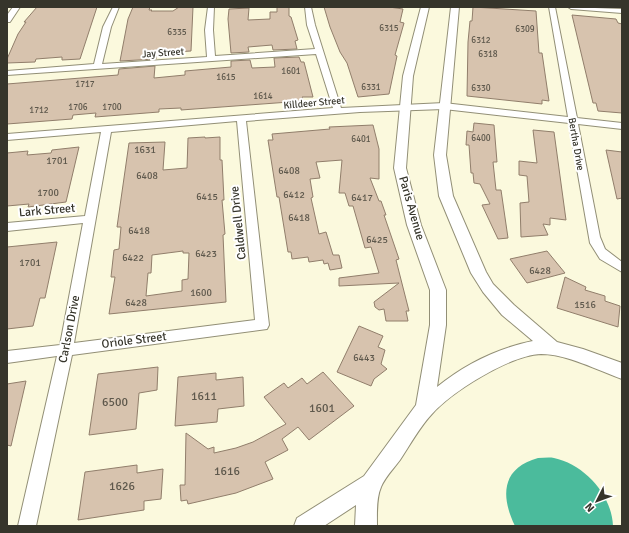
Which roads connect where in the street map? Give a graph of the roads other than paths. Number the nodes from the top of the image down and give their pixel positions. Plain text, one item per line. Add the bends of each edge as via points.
1 (17, 7) edge
2 (116, 7) edge
3 (211, 7) edge
4 (308, 7) edge
5 (425, 7) edge
6 (455, 7) edge
7 (552, 7) edge
8 (571, 7) edge
9 (622, 11) edge
10 (7, 20) edge
11 (320, 51) junction
12 (211, 58) junction
13 (98, 66) junction
14 (7, 73) edge
15 (406, 106) junction
16 (444, 106) junction
17 (338, 111) junction
18 (241, 118) junction
19 (573, 120) junction
20 (622, 126) edge
21 (106, 130) junction
22 (7, 137) edge
23 (89, 219) junction
24 (7, 227) edge
25 (622, 268) edge
26 (262, 325) joint
27 (552, 348) junction
28 (66, 349) junction
29 (7, 357) edge
30 (622, 371) edge
31 (425, 408) junction
32 (371, 483) junction
33 (27, 526) edge
34 (305, 526) edge
35 (366, 526) edge

1 - 10 street
2 - 13 street via 107,27
3 - 12 street
4 - 11 street
5 - 15 street, Paris Avenue via 408,76
6 - 16 street
7 - 19 street, Bertha Drive
8 - 9 street
11 - 12 street, Jay Street
11 - 17 street
12 - 13 street, Jay Street
13 - 14 street, Jay Street
15 - 16 street, Killdeer Street
15 - 17 street, Killdeer Street
15 - 31 street, Paris Avenue via 401,146 402,174 414,225 438,290 438,325
16 - 19 street, Killdeer Street
16 - 27 street via 440,155 446,196 479,274 508,310
17 - 18 street, Killdeer Street
18 - 21 street, Killdeer Street
18 - 26 street, Caldwell Drive
19 - 20 street, Killdeer Street
19 - 25 street, Bertha Drive via 596,245 605,258
21 - 22 street, Killdeer Street
21 - 23 street, Carlson Drive
23 - 24 street, Lark Street
23 - 28 street, Carlson Drive
26 - 28 street, Oriole Street
27 - 30 street via 583,356
27 - 31 street via 525,350 489,364 454,384
28 - 29 street, Oriole Street
28 - 33 street, Carlson Drive
31 - 32 street
32 - 34 street
32 - 35 street via 366,508

